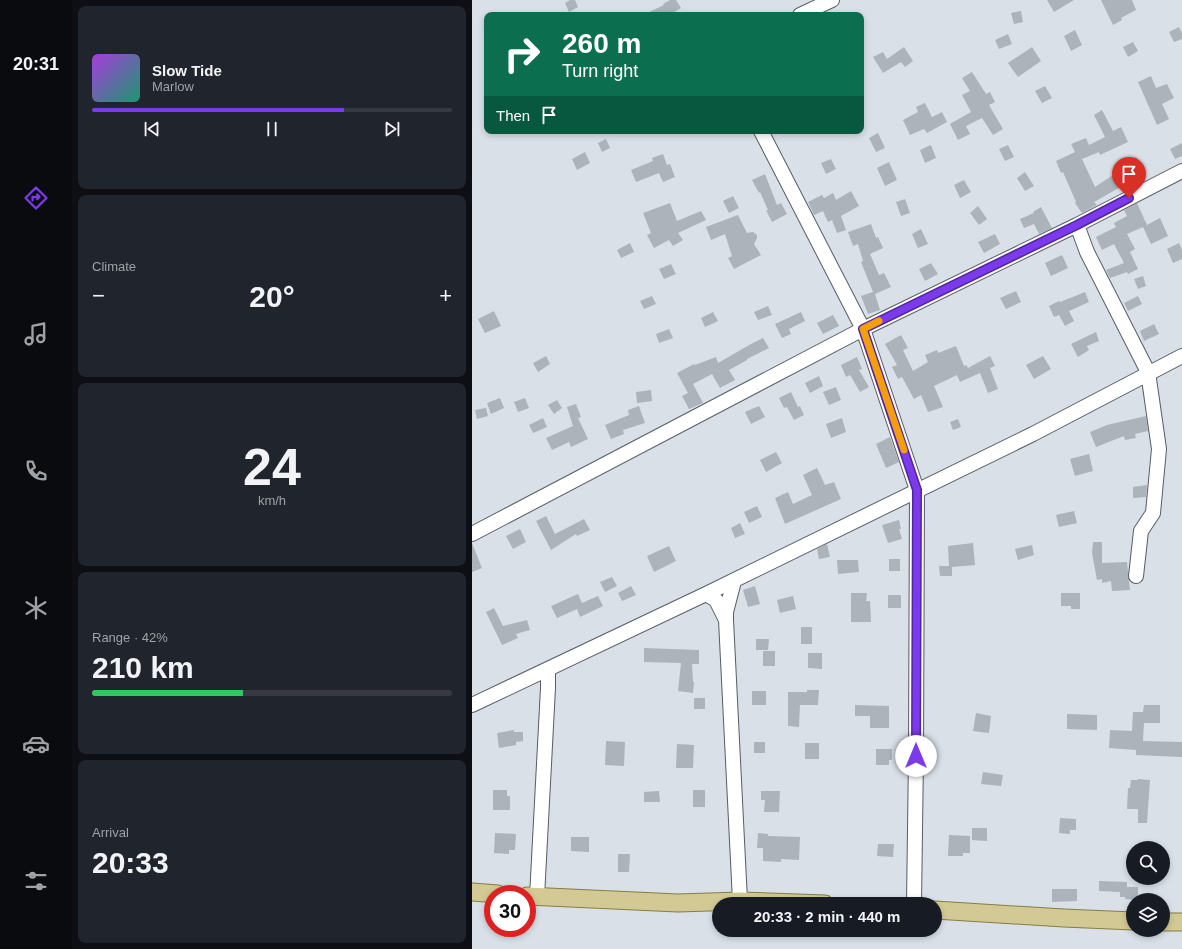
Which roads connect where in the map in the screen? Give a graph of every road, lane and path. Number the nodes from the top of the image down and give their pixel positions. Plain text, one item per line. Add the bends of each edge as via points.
1 (832, 0) edge
2 (806, 12) edge
3 (763, 134) edge
4 (1182, 170) edge
5 (1077, 225) junction
6 (863, 329) junction
7 (1182, 356) edge
8 (1148, 372) junction
9 (917, 490) junction
10 (472, 534) edge
11 (1136, 576) dead end
12 (734, 581) junction
13 (706, 594) junction
14 (726, 620) junction
15 (548, 670) junction
16 (472, 705) edge
17 (533, 885) edge
18 (472, 892) edge
19 (484, 893) edge
20 (536, 896) edge
21 (740, 897) edge
22 (914, 897) edge
23 (712, 902) edge
24 (942, 910) edge
25 (1126, 921) edge
26 (1170, 922) edge
27 (1182, 922) edge

1 - 2 street
3 - 6 street
4 - 5 street
5 - 6 street
5 - 8 street via 1087,252
6 - 9 street
6 - 10 street
7 - 8 street
8 - 9 street via 1034,434
8 - 11 street via 1159,449 1153,513 1141,531
9 - 12 street
9 - 22 street
12 - 13 street
12 - 14 street
13 - 14 street via 716,600
13 - 15 street
14 - 21 street
15 - 16 street
15 - 17 street
18 - 19 main road
20 - 23 main road via 678,903
24 - 25 main road
26 - 27 main road

